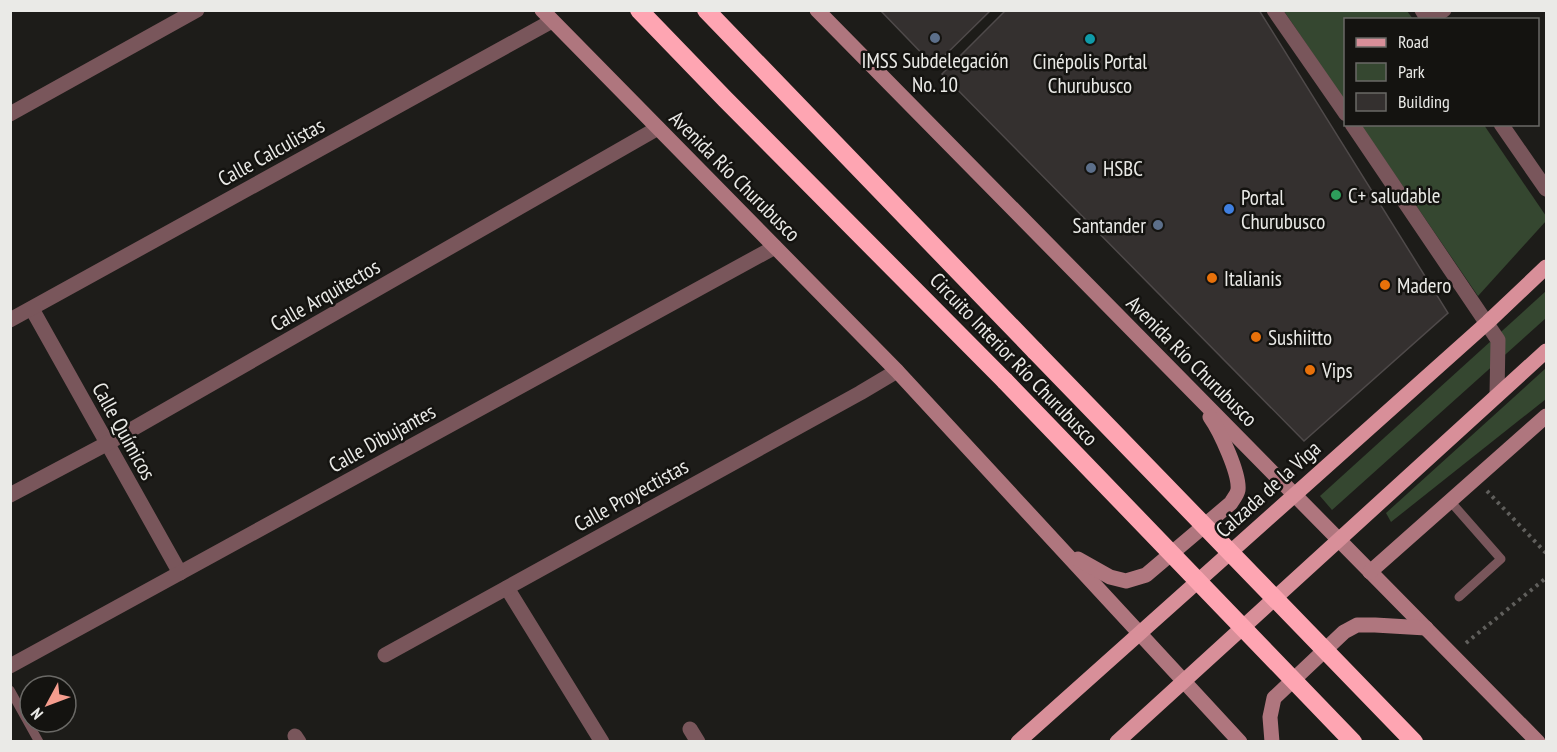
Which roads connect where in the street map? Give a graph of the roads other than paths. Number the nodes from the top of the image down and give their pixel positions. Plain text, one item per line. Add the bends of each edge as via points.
1 (197, 10) edge
2 (639, 10) edge
3 (706, 10) edge
4 (817, 10) edge
5 (1275, 10) edge
6 (1444, 10) edge
7 (547, 16) edge
8 (1431, 18) edge
9 (1344, 111) edge
10 (10, 114) edge
11 (1353, 126) edge
12 (1502, 126) edge
13 (658, 128) junction
14 (1546, 189) edge
15 (775, 247) junction
16 (1546, 267) edge
17 (32, 309) junction
18 (10, 320) edge
19 (1488, 322) junction
20 (1546, 351) edge
21 (897, 371) junction
22 (1194, 392) junction
23 (1497, 395) junction
24 (1546, 416) edge
25 (108, 443) junction
26 (1294, 494) junction
27 (10, 495) edge
28 (1450, 501) junction
29 (1340, 541) junction
30 (1065, 552) junction
31 (1370, 572) junction
32 (180, 573) junction
33 (507, 588) junction
34 (1459, 597) dead end
35 (1426, 628) junction
36 (1140, 634) junction
37 (385, 655) dead end
38 (10, 666) edge
39 (1184, 681) junction
40 (10, 690) edge
41 (39, 741) edge
42 (603, 741) edge
43 (1018, 741) edge
44 (1117, 741) edge
45 (1240, 741) edge
46 (1272, 741) edge
47 (1353, 741) edge
48 (1414, 741) edge
49 (1538, 741) edge

1 - 10 street
2 - 47 highway, Circuito Interior Río Churubusco, bridge
3 - 48 highway, Circuito Interior Río Churubusco, bridge
4 - 22 main road, Avenida Río Churubusco
5 - 9 street
6 - 8 street
7 - 13 main road, Avenida Río Churubusco
7 - 17 street, Calle Calculistas
11 - 19 street
12 - 14 street
13 - 15 main road, Avenida Río Churubusco
13 - 25 street, Calle Arquitectos
15 - 21 main road, Avenida Río Churubusco
15 - 32 street, Calle Dibujantes
16 - 19 main road, Calzada de la Viga
17 - 18 street, Calle Calculistas
17 - 25 street, Calle Químicos
19 - 23 street via 1498,340
19 - 26 main road, Calzada de la Viga
20 - 23 main road
21 - 30 main road, Avenida Río Churubusco
21 - 33 street, Calle Proyectistas
22 - 26 main road, Avenida Río Churubusco
22 - 30 main road via 1217,427 1237,478 1238,492 1231,503 1146,575 1126,581 1110,577
23 - 29 main road
24 - 28 main road
25 - 27 street, Calle Arquitectos
25 - 32 street, Calle Químicos
26 - 29 main road, Avenida Río Churubusco
26 - 36 main road, Calzada de la Viga
28 - 31 main road
28 - 34 lane via 1501,559
29 - 31 main road, Avenida Río Churubusco
29 - 39 main road
30 - 36 main road, Avenida Río Churubusco
31 - 35 main road, Avenida Río Churubusco
32 - 38 street, Calle Dibujantes
33 - 37 street, Calle Proyectistas
33 - 42 street
35 - 46 main road via 1375,624 1357,625 1344,632 1275,698 1270,717
35 - 49 main road, Avenida Río Churubusco
36 - 39 main road, Avenida Río Churubusco
36 - 43 main road, Calzada de la Viga
39 - 44 main road
39 - 45 main road, Avenida Río Churubusco
40 - 41 lane

